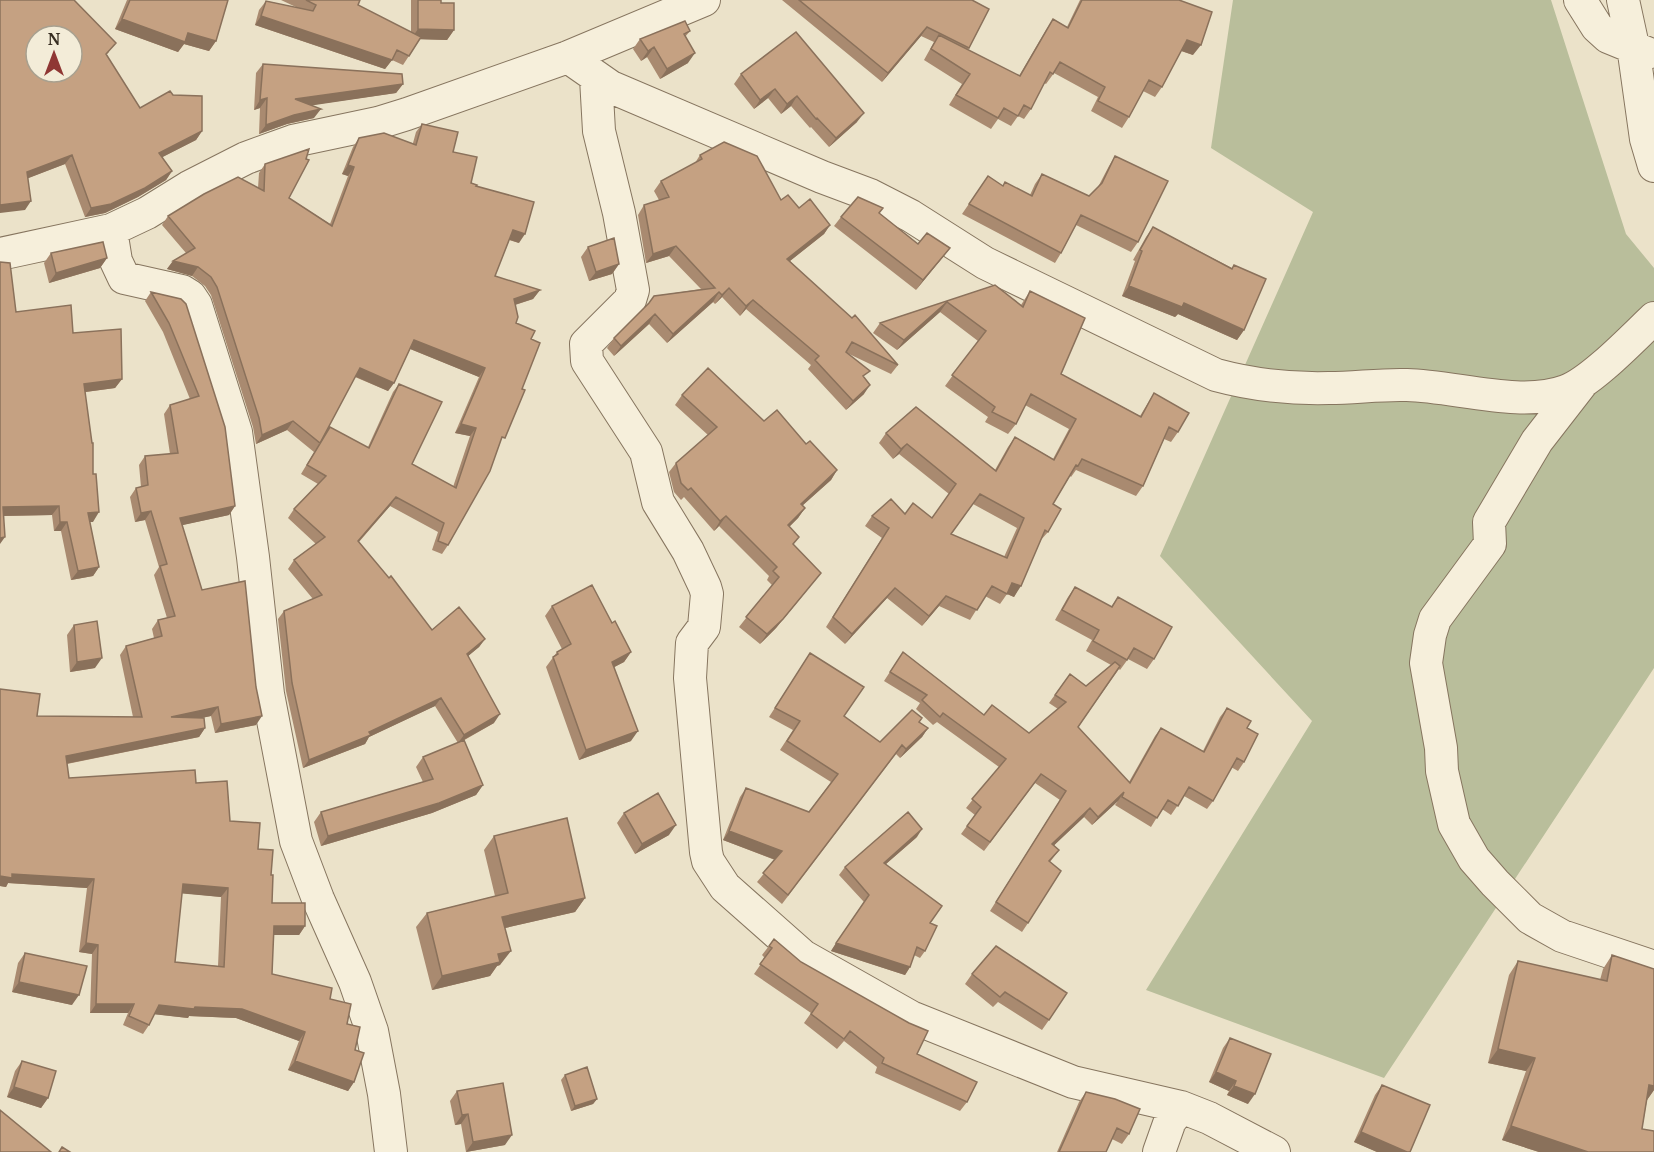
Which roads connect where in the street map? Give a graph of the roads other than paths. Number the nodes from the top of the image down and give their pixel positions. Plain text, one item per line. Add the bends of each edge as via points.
1 (704, 0) edge
2 (1580, 0) edge
3 (1623, 0) edge
4 (1644, 52) edge
5 (568, 57) junction
6 (596, 78) junction
7 (1654, 166) edge
8 (111, 230) junction
9 (0, 254) edge
10 (1654, 318) edge
11 (1583, 383) junction
12 (1654, 967) edge
13 (1181, 1107) junction
14 (391, 1152) edge
15 (1159, 1152) edge
16 (1274, 1152) edge

1 - 5 street
2 - 4 street via 1608,37
3 - 4 street
4 - 7 street via 1646,139
5 - 6 street
5 - 8 street via 378,123 293,141 262,152 231,164
6 - 11 street via 870,195 985,263 1216,375 1286,387 1408,385 1518,397 1553,395
6 - 13 street via 600,131 633,290 630,300 585,348 587,361 646,452 658,502 688,551 707,594 704,627 692,642 690,678 708,861 725,887 803,956 911,1017 1073,1082
8 - 9 street
8 - 14 street via 116,261 124,278 182,291 196,305 236,432 268,694 296,841 372,1031
10 - 11 street
11 - 12 street via 1537,441 1489,522 1490,544 1435,619 1426,663 1454,824 1474,859 1530,918 1562,936
13 - 15 street via 1170,1121
13 - 16 street

